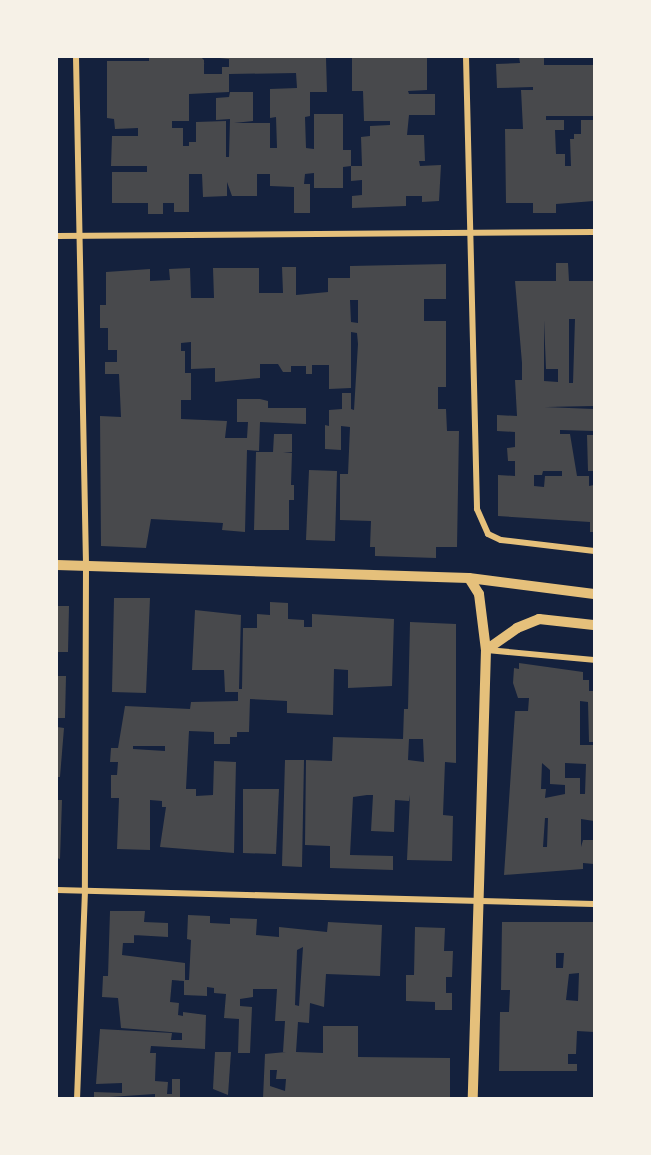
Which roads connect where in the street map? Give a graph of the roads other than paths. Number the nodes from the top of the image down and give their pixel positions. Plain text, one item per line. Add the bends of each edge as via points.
1 (76, 57) edge
2 (466, 57) edge
3 (594, 232) edge
4 (472, 234) junction
5 (57, 236) edge
6 (80, 236) junction
7 (594, 551) edge
8 (57, 565) edge
9 (86, 566) junction
10 (469, 578) junction
11 (594, 594) edge
12 (594, 625) edge
13 (486, 650) junction
14 (594, 660) edge
15 (57, 890) edge
16 (85, 891) junction
17 (478, 901) junction
18 (594, 904) edge
19 (77, 1098) edge
20 (473, 1098) edge

1 - 6 street
2 - 4 street
3 - 4 street
4 - 6 street
4 - 7 street via 477,509 481,525 501,540
5 - 6 street
6 - 9 street
8 - 9 street
9 - 10 street
9 - 16 street
10 - 11 street
10 - 13 street via 479,594
12 - 13 street via 539,620 517,628
13 - 14 street
13 - 17 street
15 - 16 street
16 - 17 street
16 - 19 street
17 - 18 street
17 - 20 street

